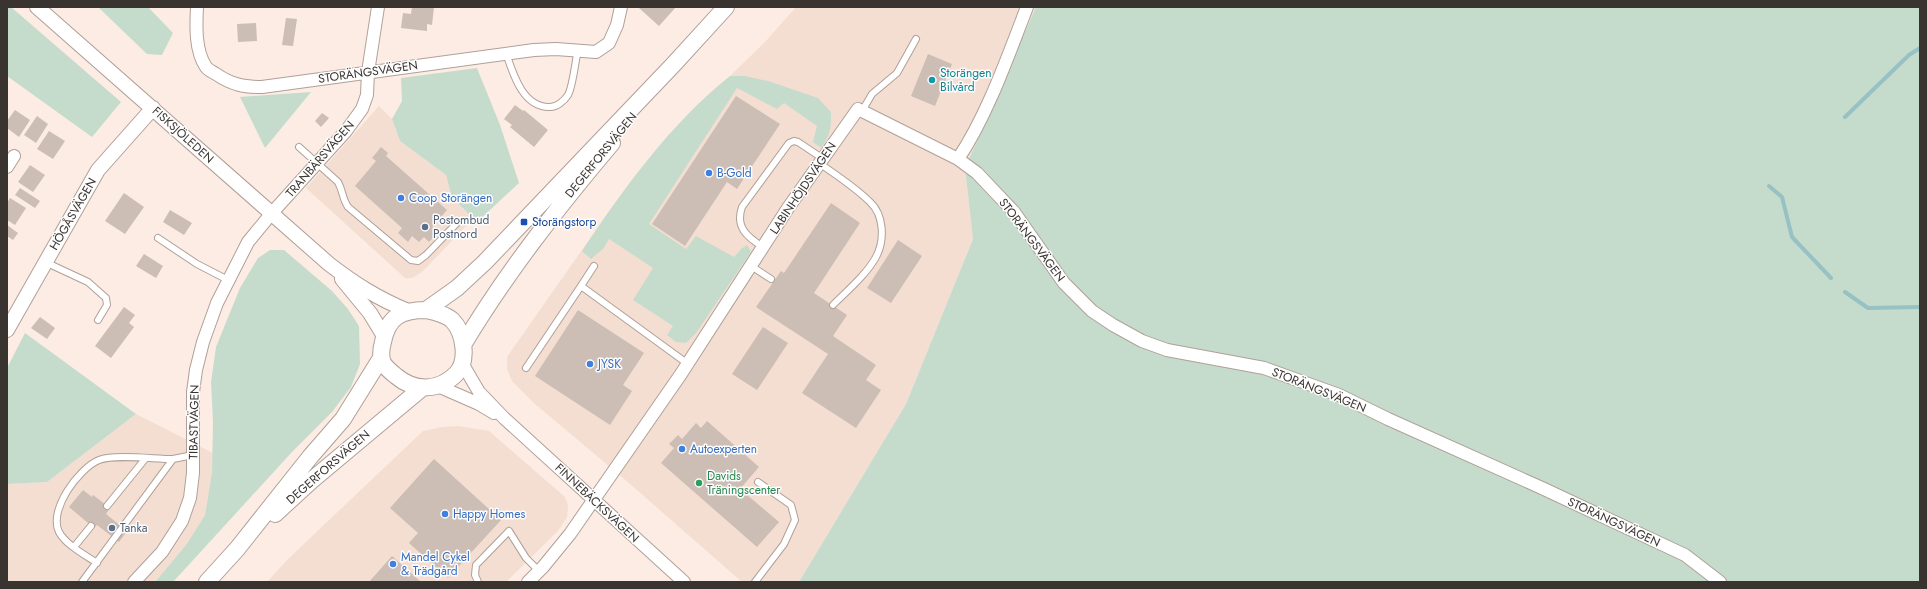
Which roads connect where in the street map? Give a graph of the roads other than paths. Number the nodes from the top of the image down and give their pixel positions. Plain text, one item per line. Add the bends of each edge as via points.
1 (37, 7) edge
2 (196, 7) edge
3 (378, 7) edge
4 (621, 7) edge
5 (726, 7) edge
6 (1027, 7) edge
7 (916, 39) dead end
8 (578, 50) junction
9 (506, 53) junction
10 (673, 64) junction
11 (368, 72) junction
12 (152, 108) junction
13 (862, 111) junction
14 (299, 147) dead end
15 (14, 156) dead end
16 (958, 159) junction
17 (821, 160) junction
18 (318, 163) junction
19 (7, 167) edge
20 (271, 214) junction
21 (456, 224) dead end
22 (158, 238) dead end
23 (763, 247) junction
24 (45, 262) junction
25 (329, 264) junction
26 (594, 266) dead end
27 (751, 266) junction
28 (771, 279) dead end
29 (228, 280) junction
30 (581, 286) junction
31 (833, 305) dead end
32 (426, 310) junction
33 (408, 311) junction
34 (98, 320) dead end
35 (7, 330) edge
36 (384, 336) junction
37 (463, 345) junction
38 (381, 358) junction
39 (462, 363) junction
40 (688, 364) junction
41 (526, 368) dead end
42 (438, 386) junction
43 (422, 388) junction
44 (510, 423) junction
45 (193, 455) junction
46 (146, 459) junction
47 (173, 459) junction
48 (758, 482) dead end
49 (593, 499) junction
50 (107, 506) dead end
51 (91, 526) dead end
52 (74, 547) junction
53 (237, 549) junction
54 (96, 563) junction
55 (539, 571) junction
56 (84, 580) edge
57 (92, 582) edge
58 (134, 582) edge
59 (207, 582) edge
60 (478, 582) edge
61 (528, 582) edge
62 (684, 582) edge
63 (755, 582) edge
64 (1720, 582) edge

1 - 12 street, FISKSJÖLEDEN
2 - 11 street, STORÄNGSVÄGEN via 195,27 207,67 226,81 242,87 262,87
3 - 11 street, TRANBÄRSVÄGEN
4 - 8 street, STORÄNGSVÄGEN via 609,43 596,52
5 - 10 main road, DEGERFORSVÄGEN
6 - 16 street via 970,142
7 - 13 lane via 897,73 872,94
8 - 9 street, STORÄNGSVÄGEN
8 - 9 lane via 568,95 563,102 553,107 538,104 526,96 512,73
9 - 11 street, STORÄNGSVÄGEN
10 - 32 main road, DEGERFORSVÄGEN via 485,262
10 - 37 main road, DEGERFORSVÄGEN via 537,235 501,284
11 - 18 street, TRANBÄRSVÄGEN via 367,95 362,109
12 - 20 street, FISKSJÖLEDEN
12 - 24 street, HÖGÅSVÄGEN via 98,170
13 - 16 street
13 - 17 street, LABINHÖJDSVÄGEN via 858,109
14 - 18 lane
15 - 19 street
16 - 64 street, STORÄNGSVÄGEN via 977,173 1005,202 1047,262 1077,297 1113,325 1142,341 1167,350 1264,368 1339,395 1678,552
17 - 23 street, LABINHÖJDSVÄGEN
17 - 23 lane via 798,142 789,143 742,207 741,227 749,239
17 - 31 lane via 871,203 881,220 880,244 876,256
18 - 20 street, TRANBÄRSVÄGEN
18 - 21 lane via 338,182 342,199 348,207 411,260 418,261 426,255
20 - 25 street, FISKSJÖLEDEN
20 - 29 street, TIBASTVÄGEN via 248,242
22 - 29 lane via 197,264
23 - 27 street, LABINHÖJDSVÄGEN
24 - 34 lane via 88,282 106,298 107,305
24 - 35 street, HÖGÅSVÄGEN
25 - 33 street, FISKSJÖLEDEN via 380,299
25 - 36 street, FISKSJÖLEDEN via 370,313
26 - 30 lane
27 - 28 lane
27 - 40 street, LABINHÖJDSVÄGEN
29 - 45 street, TIBASTVÄGEN via 203,342 196,370 193,392
30 - 40 lane
30 - 41 lane
32 - 33 main road
32 - 37 main road via 451,319 458,328
33 - 36 main road via 391,321
36 - 38 main road
37 - 39 main road
38 - 43 main road via 388,370 402,381
38 - 53 main road, DEGERFORSVÄGEN via 343,419
39 - 42 main road via 452,378
39 - 44 street, FINNEBÄCKSVÄGEN via 479,392
40 - 49 street, LABINHÖJDSVÄGEN
42 - 43 main road
42 - 44 street, FINNEBÄCKSVÄGEN via 479,404
43 - 53 main road, DEGERFORSVÄGEN via 312,480
44 - 49 street, FINNEBÄCKSVÄGEN
45 - 47 lane
45 - 58 street, TIBASTVÄGEN via 190,498 182,522 162,552
46 - 47 lane
46 - 50 lane
46 - 52 lane via 110,458 87,466 60,504 57,518 59,532
47 - 54 lane
48 - 63 lane via 791,505 795,520 784,544
49 - 55 street, LABINHÖJDSVÄGEN via 570,534
49 - 62 street, FINNEBÄCKSVÄGEN
51 - 52 lane
52 - 54 lane
53 - 59 main road, DEGERFORSVÄGEN
54 - 56 lane
55 - 60 lane via 526,558 509,531 476,565 475,575
55 - 61 street, LABINHÖJDSVÄGEN
56 - 57 lane

